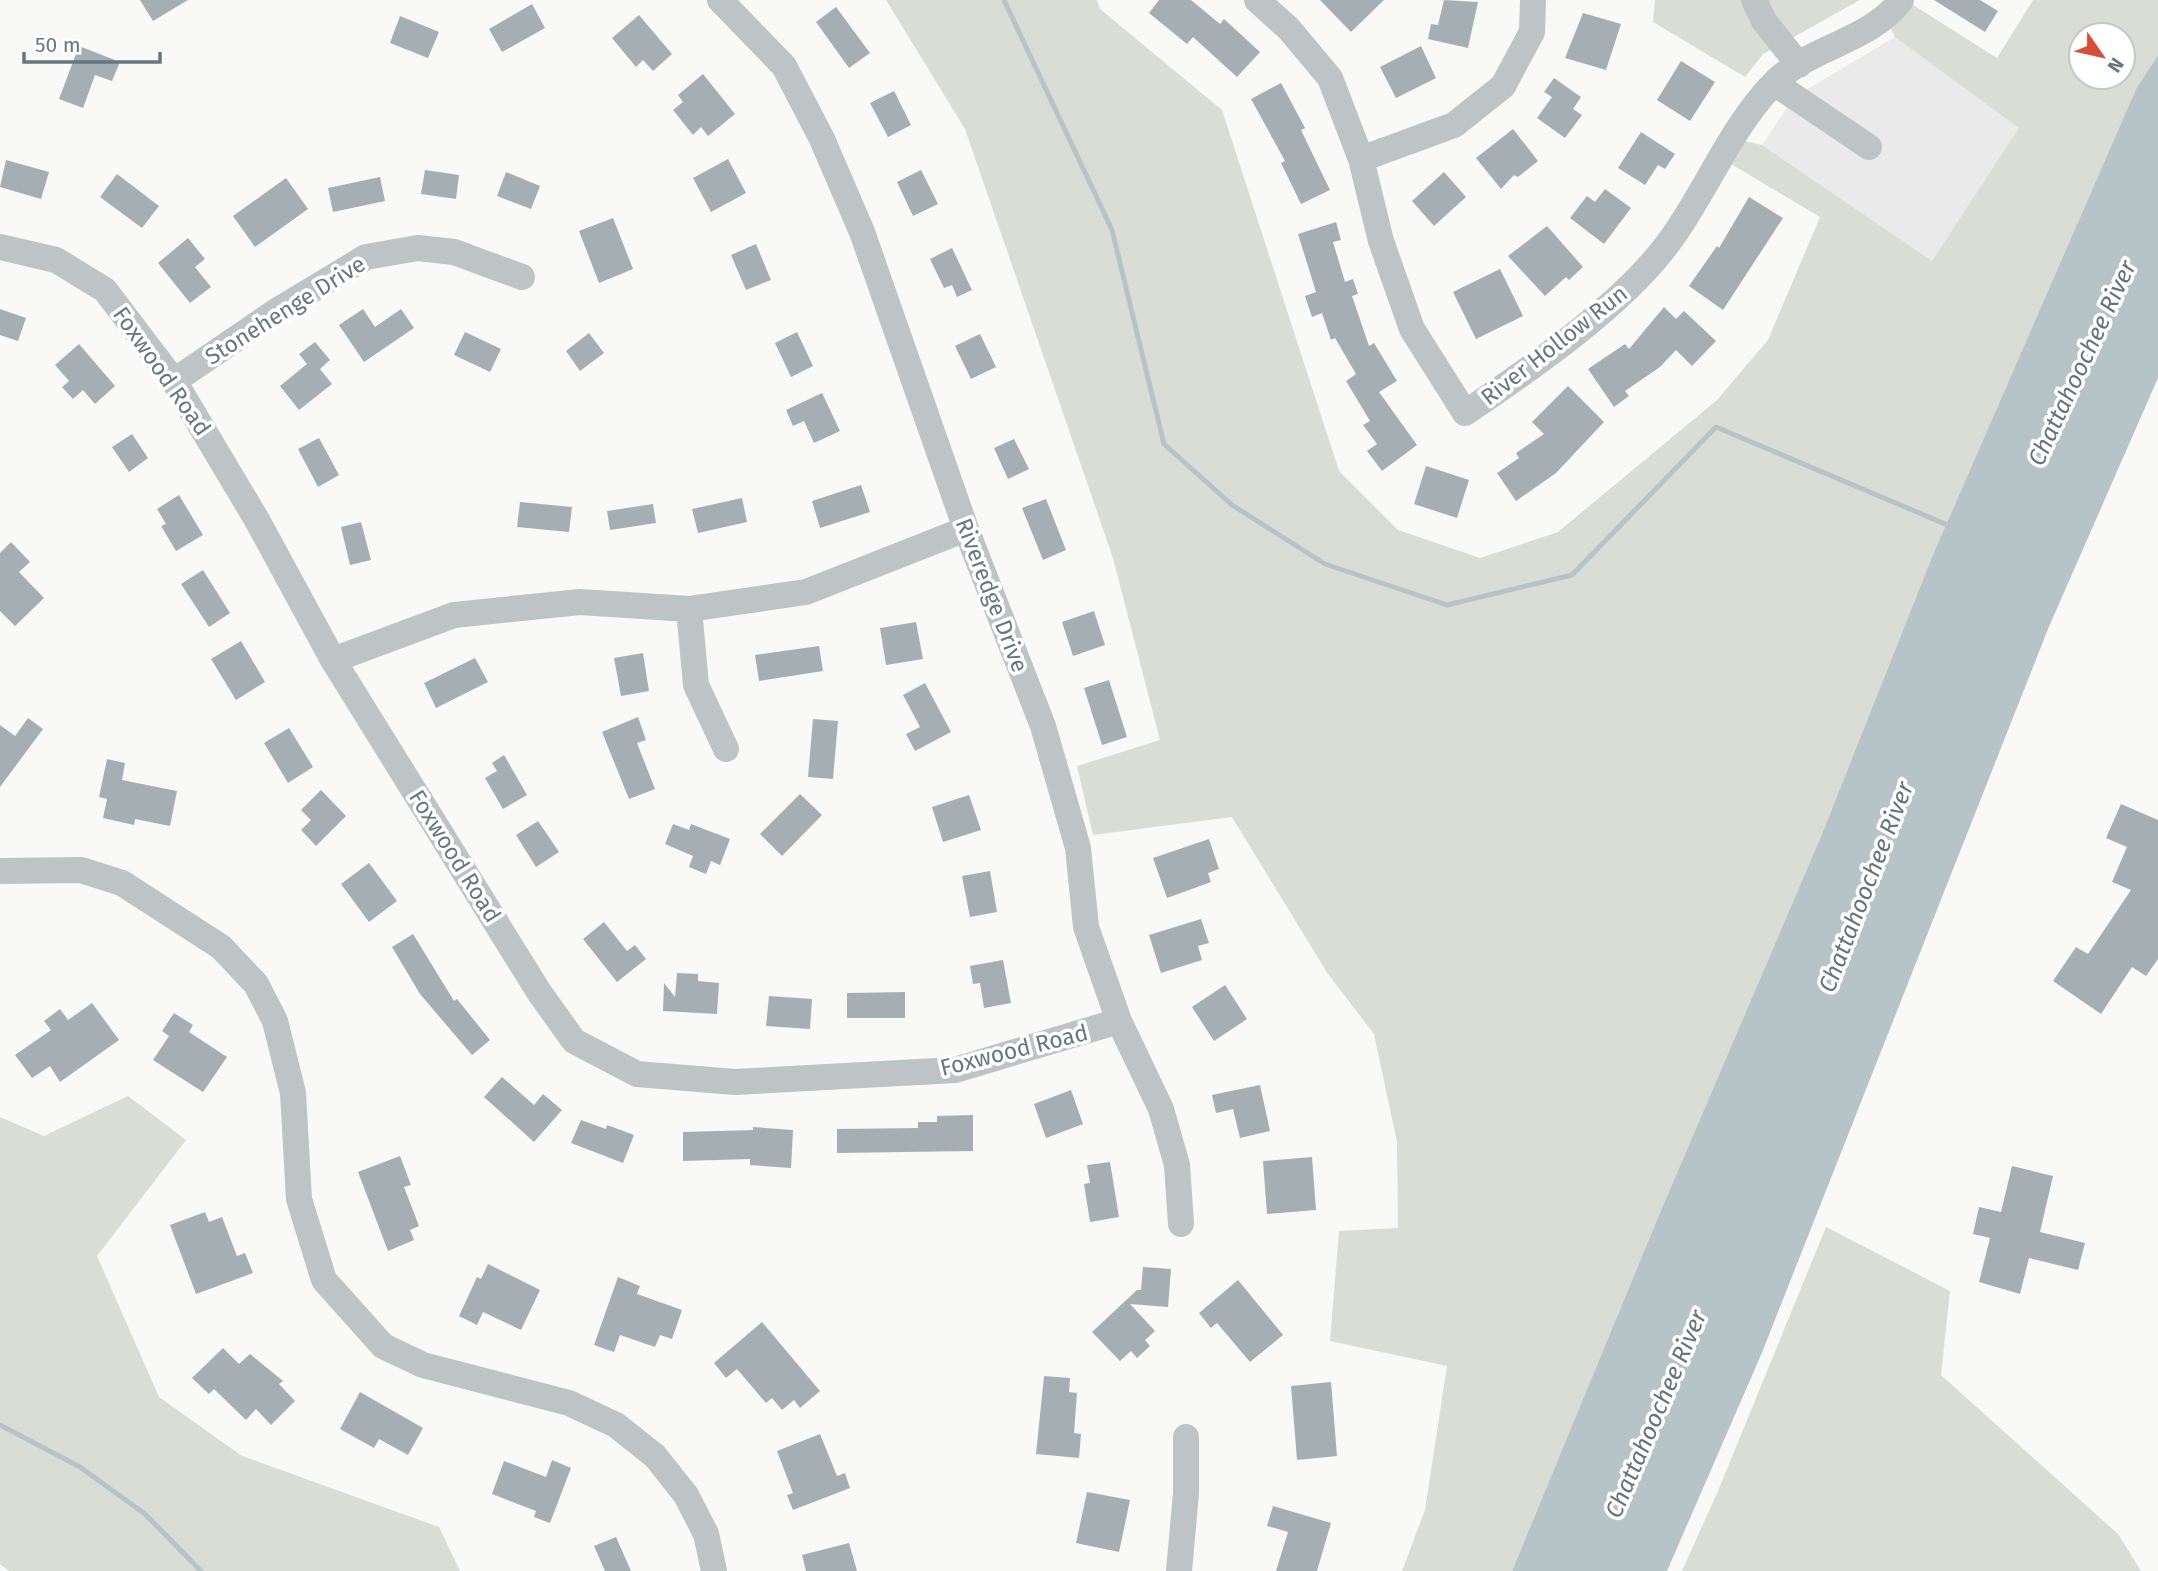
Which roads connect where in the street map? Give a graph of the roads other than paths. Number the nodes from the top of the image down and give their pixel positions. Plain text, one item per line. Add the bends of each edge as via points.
1 (720, 0) edge
2 (1257, 0) edge
3 (1533, 0) edge
4 (1754, 0) edge
5 (1901, 0) edge
6 (1799, 65) junction
7 (1774, 83) junction
8 (1869, 147) dead end
9 (1361, 159) junction
10 (0, 247) edge
11 (522, 278) dead end
12 (174, 381) junction
13 (966, 529) junction
14 (689, 609) junction
15 (333, 660) junction
16 (726, 749) dead end
17 (0, 871) edge
18 (1119, 1021) junction
19 (1181, 1224) dead end
20 (1186, 1437) dead end
21 (714, 1571) edge
22 (1179, 1571) edge

1 - 13 street, Riveredge Drive via 784,66 822,139 862,232
2 - 9 street, River Hollow Run via 1289,29 1330,78
3 - 9 street via 1532,32 1503,86 1454,125
4 - 6 street via 1764,21
5 - 6 street, River Hollow Run via 1860,34
6 - 7 street, River Hollow Run
7 - 8 street
7 - 9 street, River Hollow Run via 1743,119 1674,236 1628,288 1465,414 1412,329 1381,241
10 - 12 street, Foxwood Road via 56,260 105,290
11 - 12 street, Stonehenge Drive via 454,252 418,248 366,257
12 - 15 street, Foxwood Road
13 - 14 street via 806,592
13 - 18 street, Riveredge Drive via 1044,726 1078,848 1086,927
14 - 15 street via 580,602 454,615
14 - 16 street via 696,685
15 - 18 street, Foxwood Road via 574,1041 637,1074 735,1082 955,1070
17 - 21 street via 81,870 122,883 221,947 256,984 275,1021 293,1093 299,1199 324,1280 383,1346 423,1365 569,1404 616,1425 654,1456 686,1495 706,1534
18 - 19 street, Riveredge Drive via 1161,1109 1177,1165
20 - 22 street

